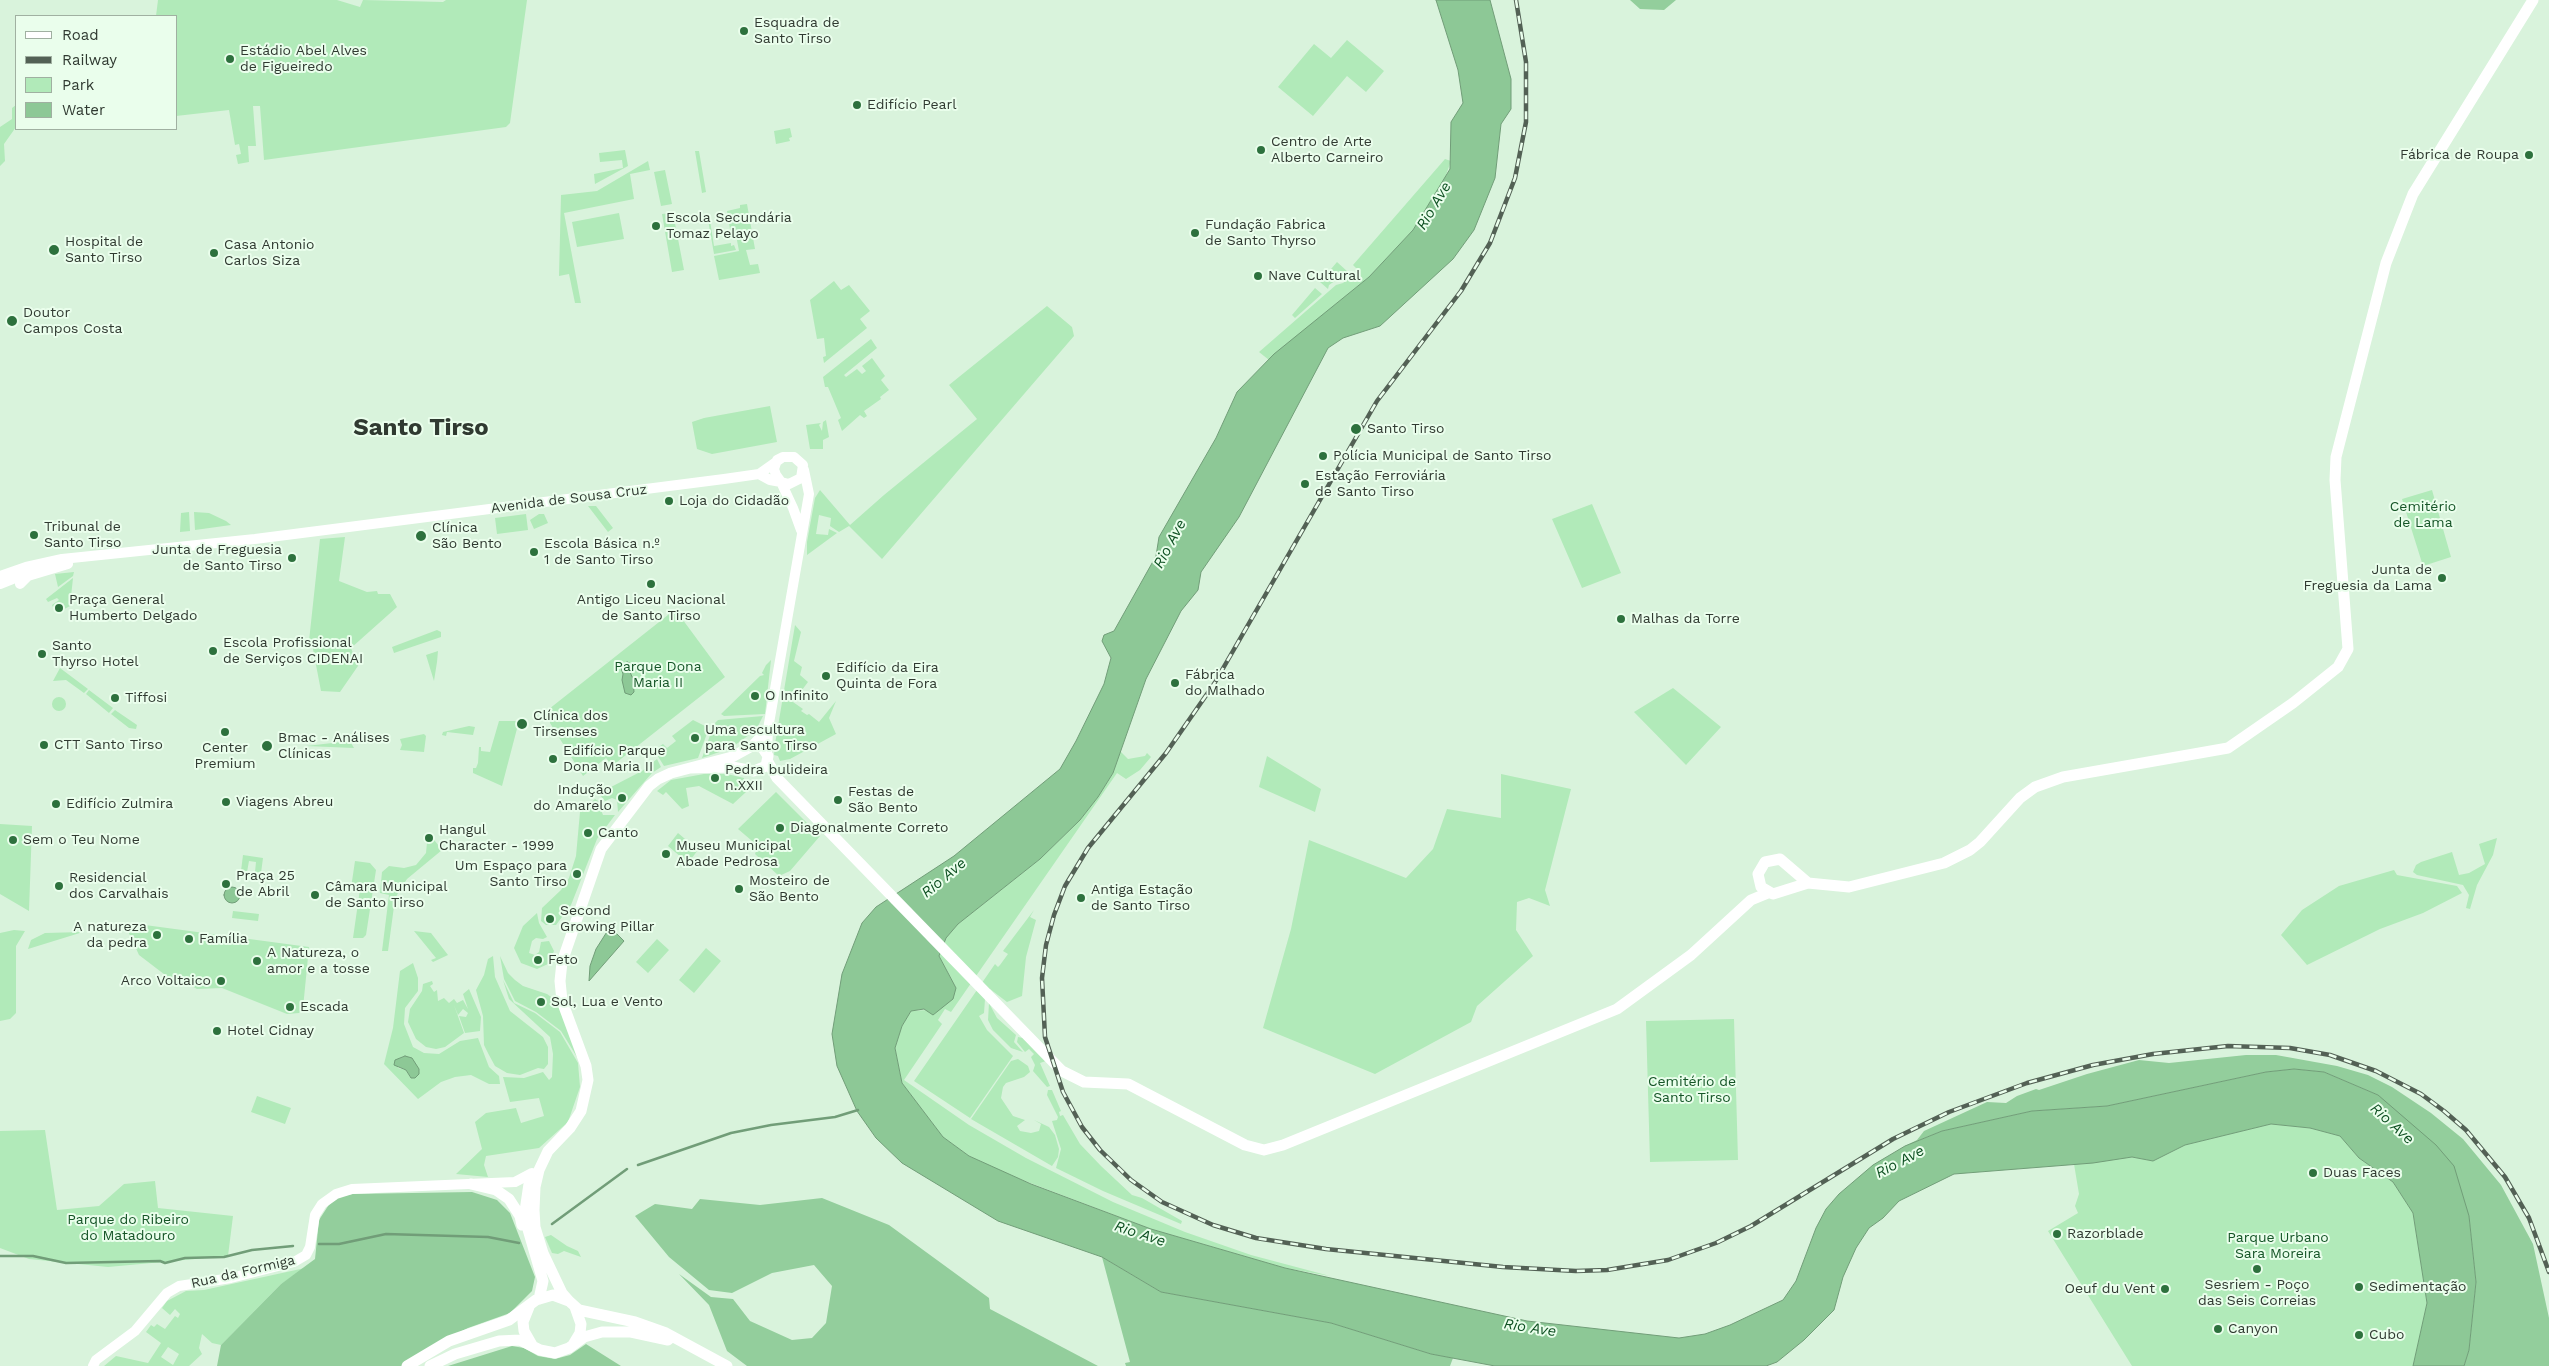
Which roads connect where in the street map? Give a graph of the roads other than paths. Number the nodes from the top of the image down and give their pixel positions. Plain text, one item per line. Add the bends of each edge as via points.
1 (2533, 0) edge
2 (777, 460) junction
3 (804, 470) junction
4 (759, 474) junction
5 (781, 482) junction
6 (801, 530) junction
7 (11, 578) edge
8 (0, 584) edge
9 (768, 729) junction
10 (748, 749) junction
11 (768, 758) junction
12 (690, 768) junction
13 (749, 770) junction
14 (1792, 870) junction
15 (1759, 883) junction
16 (1808, 883) junction
17 (1788, 889) junction
18 (1768, 893) junction
19 (1751, 900) junction
20 (545, 1155) junction
21 (532, 1173) junction
22 (502, 1183) junction
23 (471, 1184) junction
24 (527, 1195) junction
25 (538, 1254) junction
26 (539, 1299) junction
27 (572, 1304) junction
28 (530, 1306) junction
29 (533, 1346) junction
30 (569, 1348) junction
31 (93, 1366) edge
32 (407, 1366) edge
33 (430, 1366) edge
34 (727, 1366) edge

1 - 16 main road via 2414,194 2384,271 2336,457 2348,649 2338,667 2228,748 2053,779 2020,798 1980,842 1957,857 1849,887
2 - 3 main road via 794,457
2 - 4 main road
2 - 5 main road via 774,469
3 - 5 main road via 801,478 793,483
3 - 6 main road via 808,494
4 - 5 main road, Avenida de Sousa Cruz
4 - 7 main road, Avenida de Sousa Cruz via 255,539 44,562
5 - 6 main road
6 - 9 main road
7 - 8 main road
9 - 10 main road
9 - 11 main road
10 - 11 main road via 762,747
10 - 12 main road via 732,757
10 - 13 main road via 743,762
11 - 13 main road via 759,771
11 - 19 main road via 777,778 1062,1070 1084,1082 1128,1084 1245,1145 1264,1150 1617,1009 1691,955
12 - 13 main road
12 - 20 main road via 658,779 623,818 601,849 562,962 560,981 562,1001 586,1066 586,1098 578,1116
14 - 15 main road via 1785,861 1769,860 1759,869
14 - 16 main road
14 - 17 main road via 1793,880
15 - 18 main road
15 - 19 main road
16 - 17 main road
17 - 18 main road via 1779,894
18 - 19 main road
20 - 21 main road
20 - 25 main road via 536,1180 534,1210
21 - 22 main road via 514,1182
21 - 24 main road
22 - 23 main road
22 - 24 main road via 520,1188
23 - 25 main road via 496,1190 509,1199 520,1216 525,1235
23 - 31 main road, Rua da Formiga via 352,1189 336,1194 315,1214 306,1256 230,1278 180,1286 167,1293 135,1331 96,1360
24 - 25 main road via 527,1226
25 - 26 main road via 542,1281
25 - 27 main road
26 - 27 main road via 553,1296
26 - 28 main road
27 - 30 main road via 581,1324 576,1341
27 - 34 main road via 666,1332
28 - 29 main road via 523,1322
28 - 32 main road via 509,1320 449,1340
29 - 30 main road via 547,1353
29 - 33 main road via 520,1340 500,1341 455,1354
30 - 34 main road via 584,1337 597,1333 631,1332 669,1341

